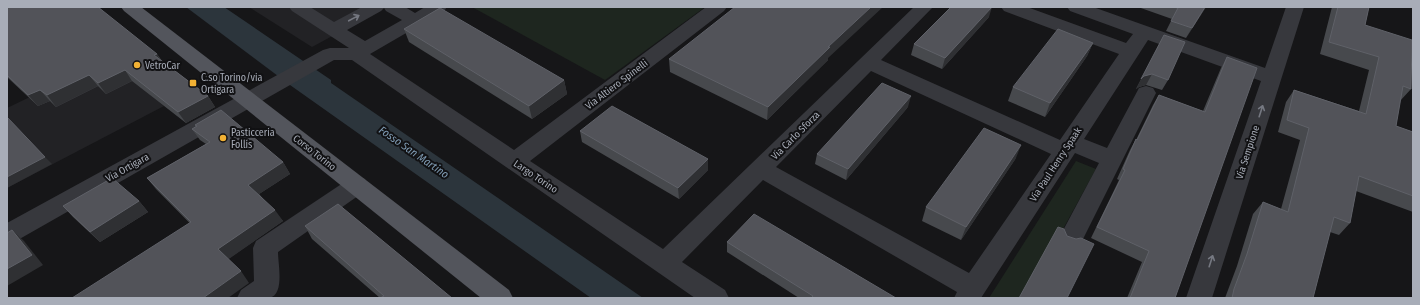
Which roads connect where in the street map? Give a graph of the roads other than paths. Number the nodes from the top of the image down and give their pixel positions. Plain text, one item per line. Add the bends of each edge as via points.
1 (130, 7) edge
2 (298, 7) edge
3 (374, 7) edge
4 (392, 7) edge
5 (438, 7) edge
6 (718, 7) edge
7 (924, 7) edge
8 (1010, 7) edge
9 (1076, 7) edge
10 (1295, 7) edge
11 (415, 20) junction
12 (333, 30) junction
13 (1144, 31) junction
14 (1130, 51) junction
15 (360, 52) junction
16 (868, 62) junction
17 (1272, 78) junction
18 (1146, 93) dead end
19 (248, 99) junction
20 (1067, 146) junction
21 (1112, 159) junction
22 (514, 161) junction
23 (761, 169) junction
24 (357, 185) junction
25 (7, 234) edge
26 (1071, 238) edge
27 (665, 263) junction
28 (970, 293) edge
29 (250, 298) edge
30 (500, 298) edge
31 (716, 298) edge
32 (1199, 298) edge

1 - 19 main road, Corso Torino
2 - 12 street, Largo Torino
12 -> 3 street
4 - 11 street
5 - 11 street
6 - 22 street, Via Altiero Spinelli
7 - 16 street, Via Carlo Sforza
8 - 14 street
9 - 13 street
10 - 17 street, Via Sempione
11 - 15 street
12 - 15 street, Largo Torino
13 - 14 street, Via Paul Henry Spaak
13 - 17 street
14 - 20 street, Via Paul Henry Spaak
15 - 19 street, Via Ortigara via 330,54
15 - 22 street, Largo Torino
16 - 20 street
16 - 23 street, Via Carlo Sforza
32 -> 17 street, Via Sempione
18 - 21 street
19 - 24 main road, Corso Torino
19 - 25 street, Via Ortigara
20 - 21 street
20 - 28 street, Via Paul Henry Spaak
21 - 26 street
22 - 27 street, Largo Torino
23 - 27 street, Via Carlo Sforza
23 - 28 street
24 - 29 street via 265,248 267,286
24 - 30 main road, Corso Torino
27 - 31 street, Largo Torino

